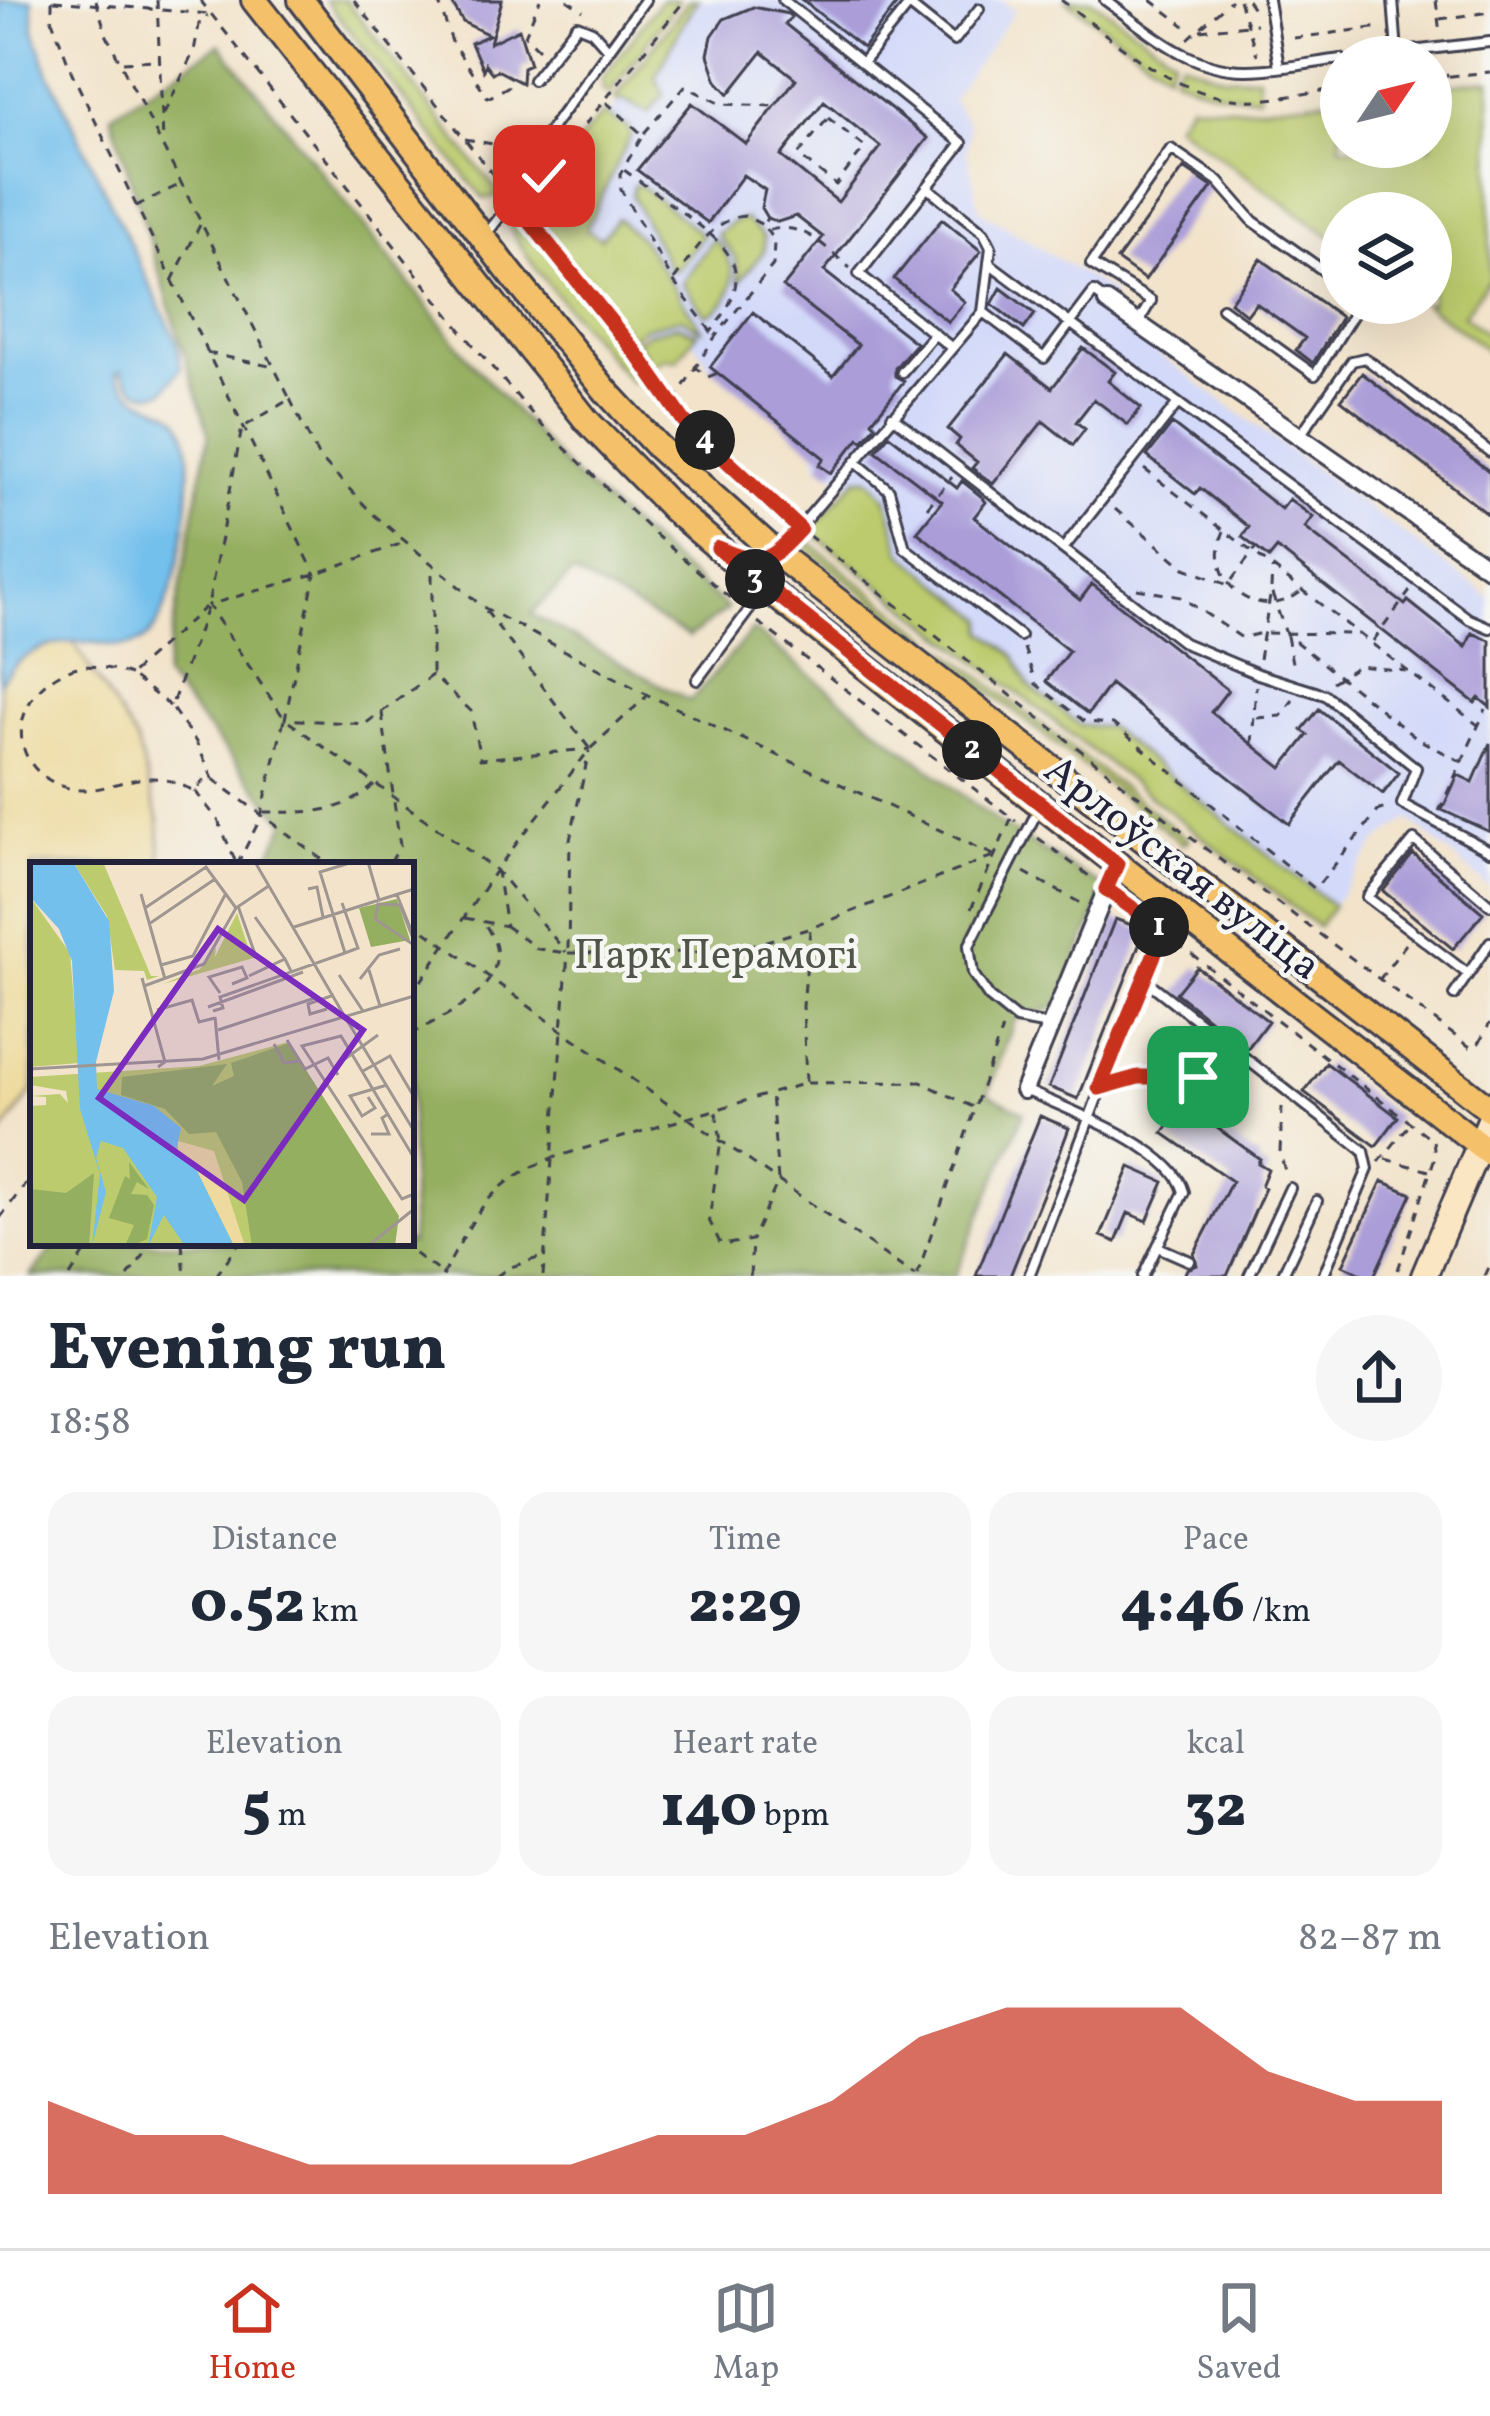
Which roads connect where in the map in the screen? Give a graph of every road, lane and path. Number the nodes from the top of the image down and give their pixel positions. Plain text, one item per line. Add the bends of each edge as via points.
1 (52, 0) edge
2 (157, 0) edge
3 (254, 0) edge
4 (301, 0) edge
5 (354, 0) edge
6 (438, 0) edge
7 (540, 0) edge
8 (568, 0) edge
9 (645, 0) edge
10 (685, 0) edge
11 (783, 0) edge
12 (1105, 0) edge
13 (1150, 0) edge
14 (1231, 0) edge
15 (1240, 0) edge
16 (1247, 0) edge
17 (1259, 0) edge
18 (1268, 0) edge
19 (1393, 0) edge
20 (1436, 0) edge
21 (96, 2) edge
22 (911, 3) edge
23 (580, 9) dead end
24 (979, 9) dead end
25 (156, 11) junction
26 (1199, 12) dead end
27 (1490, 12) edge
28 (1438, 19) junction
29 (1210, 20) junction
30 (1263, 23) junction
31 (1248, 25) junction
32 (1185, 26) dead end
33 (1383, 27) dead end
34 (1198, 30) junction
35 (1396, 36) edge
36 (1441, 36) edge
37 (1294, 38) dead end
38 (1490, 42) edge
39 (1452, 46) edge
40 (608, 49) junction
41 (540, 50) dead end
42 (1179, 53) junction
43 (1264, 57) dead end
44 (157, 60) junction
45 (120, 62) junction
46 (1320, 62) edge
47 (862, 63) junction
48 (1279, 67) junction
49 (1490, 72) edge
50 (1452, 77) edge
51 (1169, 79) dead end
52 (533, 80) dead end
53 (514, 83) dead end
54 (606, 102) junction
55 (774, 106) dead end
56 (164, 116) junction
57 (802, 129) dead end
58 (644, 135) junction
59 (813, 137) junction
60 (465, 139) junction
61 (163, 144) junction
62 (522, 149) dead end
63 (623, 169) junction
64 (181, 184) junction
65 (927, 187) junction
66 (513, 200) junction
67 (134, 207) junction
68 (767, 218) dead end
69 (424, 219) junction
70 (528, 219) junction
71 (201, 223) junction
72 (764, 225) junction
73 (770, 230) junction
74 (710, 233) junction
75 (451, 237) dead end
76 (477, 240) junction
77 (989, 263) junction
78 (1320, 268) edge
79 (851, 269) dead end
80 (508, 270) junction
81 (471, 276) junction
82 (673, 281) junction
83 (171, 284) junction
84 (1107, 302) joint
85 (1222, 308) dead end
86 (983, 312) junction
87 (1072, 322) junction
88 (1138, 323) junction
89 (1347, 324) edge
90 (934, 334) junction
91 (713, 335) junction
92 (952, 348) junction
93 (205, 353) junction
94 (694, 366) junction
95 (274, 367) junction
96 (902, 372) dead end
97 (718, 373) dead end
98 (290, 399) junction
99 (1178, 403) junction
100 (673, 404) junction
101 (892, 416) junction
102 (242, 428) junction
103 (1300, 436) junction
104 (1490, 452) edge
105 (857, 463) junction
106 (1135, 482) dead end
107 (1113, 508) dead end
108 (800, 529) junction
109 (1225, 530) junction
110 (404, 542) junction
111 (718, 548) junction
112 (1064, 549) junction
113 (1254, 550) junction
114 (777, 554) junction
115 (1272, 566) junction
116 (432, 567) junction
117 (1490, 569) edge
118 (315, 574) junction
119 (1228, 585) junction
120 (1129, 587) dead end
121 (766, 588) junction
122 (1303, 590) junction
123 (1410, 590) dead end
124 (1271, 591) junction
125 (1267, 604) junction
126 (1275, 604) junction
127 (208, 605) junction
128 (483, 607) junction
129 (1490, 628) edge
130 (1261, 633) junction
131 (1286, 634) junction
132 (1361, 634) junction
133 (1020, 636) joint
134 (1372, 643) junction
135 (1409, 672) junction
136 (1258, 674) junction
137 (130, 675) junction
138 (432, 675) junction
139 (1339, 676) junction
140 (698, 680) dead end
141 (1297, 686) junction
142 (648, 695) junction
143 (1325, 695) junction
144 (1064, 696) dead end
145 (1060, 702) junction
146 (171, 707) junction
147 (1486, 709) dead end
148 (382, 712) junction
149 (1255, 718) junction
150 (285, 719) junction
151 (1478, 725) junction
152 (1252, 744) dead end
153 (590, 749) junction
154 (1462, 762) junction
155 (213, 779) junction
156 (376, 783) junction
157 (195, 790) junction
158 (395, 797) junction
159 (1402, 803) junction
160 (1041, 805) junction
161 (997, 808) dead end
162 (1439, 812) dead end
163 (261, 814) junction
164 (1012, 818) junction
165 (1027, 830) junction
166 (1198, 843) junction
167 (1490, 851) edge
168 (1191, 852) dead end
169 (994, 855) junction
170 (236, 862) edge
171 (238, 862) edge
172 (326, 862) edge
173 (391, 862) edge
174 (1009, 863) junction
175 (1117, 864) junction
176 (496, 870) junction
177 (1106, 889) junction
178 (1490, 905) edge
179 (1097, 912) junction
180 (465, 917) junction
181 (967, 919) dead end
182 (484, 921) junction
183 (414, 922) edge
184 (506, 926) junction
185 (811, 928) junction
186 (1164, 931) junction
187 (1414, 933) junction
188 (1490, 942) edge
189 (446, 944) junction
190 (568, 953) junction
191 (1468, 974) junction
192 (492, 978) junction
193 (1143, 978) junction
194 (1378, 981) junction
195 (414, 991) edge
196 (1454, 995) dead end
197 (1005, 1021) dead end
198 (1490, 1023) edge
199 (1050, 1025) junction
200 (563, 1031) junction
201 (414, 1032) edge
202 (1264, 1073) junction
203 (806, 1082) junction
204 (1099, 1088) junction
205 (1283, 1088) junction
206 (1024, 1090) joint
207 (771, 1092) junction
208 (715, 1108) junction
209 (975, 1108) junction
210 (1490, 1109) edge
211 (686, 1117) junction
212 (1088, 1119) junction
213 (1412, 1122) junction
214 (1486, 1139) edge
215 (721, 1141) junction
216 (1435, 1157) junction
217 (552, 1159) junction
218 (1384, 1159) junction
219 (1442, 1162) dead end
220 (1368, 1169) junction
221 (1430, 1172) junction
222 (30, 1178) edge
223 (778, 1181) junction
224 (1290, 1188) joint
225 (1317, 1201) dead end
226 (0, 1218) edge
227 (752, 1240) junction
228 (89, 1246) edge
229 (132, 1246) edge
230 (182, 1246) edge
231 (237, 1246) edge
232 (404, 1246) edge
233 (1158, 1246) junction
234 (544, 1256) junction
235 (1190, 1261) dead end
236 (1490, 1265) edge
237 (443, 1275) edge
238 (70, 1276) edge
239 (128, 1276) edge
240 (185, 1276) edge
241 (216, 1276) edge
242 (497, 1276) edge
243 (543, 1276) edge
244 (750, 1276) edge
245 (916, 1276) edge
246 (1029, 1276) edge
247 (1143, 1276) edge
248 (1250, 1276) edge
249 (1282, 1276) edge
250 (1323, 1276) edge
251 (1396, 1276) edge
252 (1424, 1276) edge
253 (1485, 1276) edge

1 - 21 path
1 - 67 path via 57,37
2 - 25 path
3 - 69 main road, Арлоўская вуліца
4 - 76 main road, Арлоўская вуліца
5 - 60 path
6 - 53 path via 452,42 488,98
7 - 41 path via 524,35
8 - 23 path
9 - 40 lane
10 - 54 path
11 - 47 lane
12 - 42 lane
13 - 32 path
14 - 29 path
15 - 31 path
16 - 30 path
17 - 30 path
18 - 48 lane
19 - 35 lane
20 - 28 path
21 - 25 path
21 - 45 path
22 - 24 lane via 954,41
22 - 47 lane
25 - 44 path
25 - 56 path via 212,14 200,20
26 - 29 path
27 - 28 path
28 - 36 path
29 - 34 path
30 - 31 path
31 - 34 path
31 - 43 path
33 - 37 path
34 - 42 path
38 - 39 lane
40 - 52 lane via 577,26
40 - 66 lane via 537,148
42 - 48 lane via 1224,69
42 - 51 path
44 - 45 path
44 - 56 path
45 - 61 path
46 - 48 lane
47 - 65 lane via 962,143
49 - 50 path
54 - 58 path
54 - 70 path via 544,176
55 - 58 path via 721,104 685,86
56 - 61 path
57 - 59 path
58 - 63 path
59 - 59 path via 828,118 866,147 836,185 798,155
60 - 62 path
60 - 66 path
61 - 64 path
63 - 74 path
63 - 82 path via 621,190
64 - 67 path
64 - 71 path
65 - 77 lane via 984,233
65 - 90 lane via 859,274
66 - 70 path
66 - 76 lane
67 - 83 path
68 - 72 path
69 - 75 lane
69 - 81 main road, Арлоўская вуліца
70 - 100 path
71 - 83 path
71 - 95 path
72 - 73 path
72 - 74 path via 736,216
73 - 79 path via 803,230
73 - 91 path via 773,265
74 - 82 path
74 - 91 path via 728,250 736,274 730,308
76 - 80 main road, Арлоўская вуліца
77 - 86 lane
77 - 87 lane
78 - 88 lane via 1171,149 1091,264 1151,301
80 - 81 main road via 486,261
80 - 114 main road, Арлоўская вуліца via 658,448
81 - 111 main road, Арлоўская вуліца via 587,421
82 - 91 path
83 - 93 path
84 - 87 lane via 1094,292
84 - 88 street
85 - 89 lane via 1315,375
86 - 87 lane via 1044,358
86 - 92 lane
87 - 99 lane
88 - 103 street
90 - 92 lane
90 - 96 lane
91 - 94 path
92 - 101 lane
93 - 95 path
93 - 102 path
94 - 97 path via 708,377
94 - 100 path
95 - 98 path
98 - 102 path
98 - 110 path via 318,456
99 - 112 lane
99 - 129 lane
100 - 108 path
101 - 105 lane
101 - 112 lane
102 - 118 path
102 - 127 path
103 - 104 lane via 1352,361 1365,358
103 - 117 street
105 - 108 lane
105 - 133 lane via 890,490 905,548
106 - 109 path via 1146,468
107 - 119 path via 1186,568
108 - 114 lane
108 - 166 path
109 - 113 path
109 - 119 path via 1218,558
110 - 116 path
110 - 118 path
111 - 114 lane via 753,559
111 - 121 main road, Арлоўская вуліца
112 - 136 lane via 1184,643
113 - 115 path
113 - 119 path
114 - 210 main road, Арлоўская вуліца
115 - 122 path
115 - 124 path
116 - 128 path
116 - 138 path
118 - 127 path
118 - 150 path
119 - 125 path
120 - 130 path via 1181,597 1242,638
121 - 140 lane
121 - 160 main road, Арлоўская вуліца
122 - 126 path
122 - 132 path
123 - 134 path
124 - 125 path
124 - 126 path
125 - 126 path
125 - 130 path
126 - 131 path
127 - 137 path
127 - 146 path
127 - 150 path
128 - 142 path
128 - 153 path
130 - 131 path
130 - 136 path
131 - 132 path
131 - 139 path
131 - 141 path
132 - 134 path
133 - 145 path via 1036,684
134 - 135 path
135 - 139 path via 1358,666
135 - 151 path
136 - 141 lane
136 - 149 path
137 - 146 path
137 - 157 path via 76,668 31,693 20,743 31,766 50,781 91,791 153,777
138 - 148 path
138 - 153 path via 471,711 480,759
139 - 143 path
139 - 154 path via 1416,738
141 - 143 lane
141 - 149 path via 1281,716
142 - 153 path
142 - 169 path
143 - 159 lane via 1416,768
144 - 145 path
145 - 159 path via 1085,722 1113,724 1315,889 1379,810
146 - 155 path
147 - 151 path
148 - 150 path via 365,724
148 - 158 path
149 - 152 path
150 - 156 path
150 - 163 path
151 - 154 path
153 - 176 path
153 - 190 path via 570,840
154 - 162 path
155 - 157 path
155 - 163 path
156 - 158 path
156 - 163 path via 358,801 324,813
157 - 170 path
158 - 173 path via 400,846
158 - 176 path
159 - 167 lane
160 - 165 lane
160 - 175 main road, Арлоўская вуліца
161 - 164 path
163 - 171 path
163 - 172 path
164 - 165 path
164 - 169 path
165 - 174 lane
165 - 177 path
166 - 168 path
166 - 194 path
169 - 174 path
169 - 181 path
169 - 185 path
174 - 179 path
174 - 199 lane via 969,946 973,974 1016,1018
175 - 177 street
175 - 214 main road, Арлоўская вуліца
176 - 180 path
176 - 184 path
176 - 190 path
177 - 179 street
177 - 186 path
178 - 187 lane via 1414,840 1367,897
179 - 199 street
180 - 182 path
180 - 189 path
182 - 184 path
182 - 192 path via 496,948
183 - 189 path
184 - 190 path via 538,949
185 - 190 path via 728,952
185 - 203 path
186 - 193 path
186 - 213 path
187 - 191 lane
187 - 194 path
188 - 191 lane
189 - 192 path
189 - 195 path
190 - 200 path
191 - 196 lane
192 - 200 path
192 - 201 path via 466,1004
193 - 202 lane
193 - 204 lane
194 - 198 path via 1470,1047
197 - 209 path
199 - 206 street
200 - 211 path
200 - 217 path
202 - 204 path via 1138,1077
202 - 205 lane
203 - 207 path
203 - 209 path via 921,1082
204 - 212 lane
205 - 220 lane via 1364,1151
205 - 224 path via 1280,1152
206 - 212 lane
207 - 208 path
207 - 223 path
208 - 211 path
208 - 215 path
209 - 245 path
211 - 215 path
211 - 217 path
212 - 233 lane via 1182,1182
212 - 246 lane
213 - 216 path via 1433,1140
213 - 218 path
214 - 252 main road
215 - 223 path
215 - 227 path via 709,1220 722,1245
216 - 219 path
216 - 221 path
217 - 234 path
217 - 237 path via 490,1194
218 - 220 path
218 - 221 path
220 - 250 lane
221 - 251 path
222 - 226 path
223 - 227 path
223 - 245 path
224 - 248 lane
225 - 249 lane
227 - 244 path
228 - 238 path
229 - 239 path via 145,1255
230 - 240 path
231 - 241 path
232 - 237 path
233 - 235 lane
233 - 247 lane
234 - 242 path
234 - 243 path
236 - 253 path

